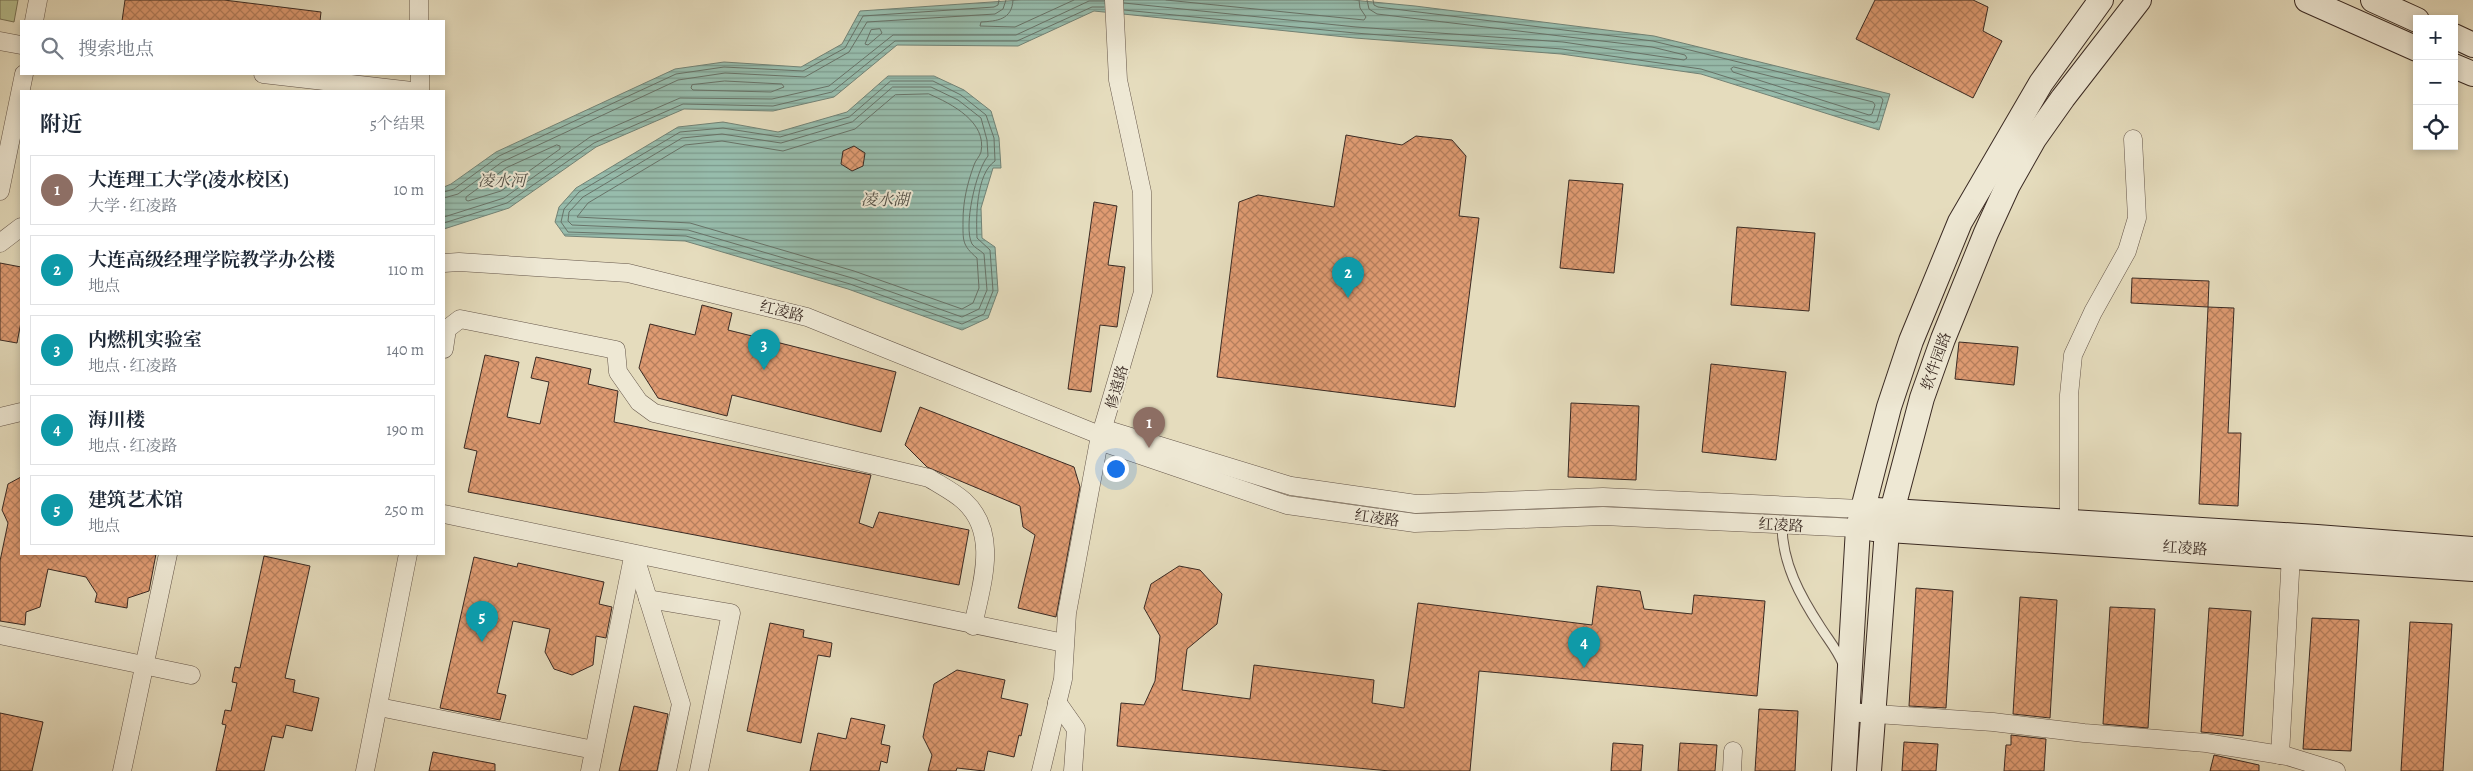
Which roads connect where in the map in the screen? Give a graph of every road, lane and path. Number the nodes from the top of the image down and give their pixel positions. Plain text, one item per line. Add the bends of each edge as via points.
1 (38, 0) edge
2 (419, 0) edge
3 (1114, 0) edge
4 (2101, 0) edge
5 (2139, 0) edge
6 (2307, 0) edge
7 (2373, 0) edge
8 (2413, 18) edge
9 (34, 20) edge
10 (419, 20) edge
11 (2458, 38) edge
12 (0, 41) edge
13 (20, 45) edge
14 (2473, 45) edge
15 (2413, 47) edge
16 (2458, 68) edge
17 (2473, 74) edge
18 (24, 75) edge
19 (272, 75) edge
20 (420, 75) edge
21 (403, 90) edge
22 (420, 90) edge
23 (2133, 139) dead end
24 (4, 153) edge
25 (0, 191) edge
26 (20, 228) edge
27 (0, 243) edge
28 (445, 263) edge
29 (445, 342) edge
30 (20, 412) edge
31 (0, 417) edge
32 (1102, 436) junction
33 (445, 514) edge
34 (1860, 518) junction
35 (1890, 520) junction
36 (1782, 525) junction
37 (2069, 531) junction
38 (2473, 549) edge
39 (634, 554) junction
40 (168, 555) edge
41 (408, 555) edge
42 (2291, 555) junction
43 (2473, 569) edge
44 (648, 599) junction
45 (973, 626) junction
46 (0, 635) edge
47 (1064, 644) junction
48 (145, 665) junction
49 (191, 675) dead end
50 (1849, 680) junction
51 (1058, 702) junction
52 (378, 707) junction
53 (1847, 712) junction
54 (1872, 714) junction
55 (594, 750) junction
56 (1732, 751) dead end
57 (2280, 755) junction
58 (122, 771) edge
59 (366, 771) edge
60 (590, 771) edge
61 (667, 771) edge
62 (699, 771) edge
63 (1042, 771) edge
64 (1073, 771) edge
65 (1732, 771) edge
66 (1844, 771) edge
67 (1869, 771) edge
68 (2336, 771) edge

1 - 9 street
2 - 10 street
3 - 32 street, 修遠路 via 1118,80 1142,192 1143,292
4 - 34 main road, 软件园路 via 2041,83 1960,222 1889,406
5 - 35 main road, 软件园路 via 2034,139 2008,186 1943,339 1922,398
6 - 15 main road
7 - 8 main road
11 - 14 main road
12 - 13 street
16 - 17 main road
18 - 24 street
19 - 21 street
20 - 22 street
23 - 37 street via 2137,218 2127,252 2093,312 2073,356 2069,395
24 - 25 street
26 - 27 street
28 - 32 street, 红凌路 via 628,273 807,318
29 - 45 street via 447,329 460,319 616,350 618,372 640,402 654,413 929,478 965,502 983,528 986,558
30 - 31 street
32 - 34 street, 红凌路 via 1292,486 1416,504 1603,497
32 - 36 street, 红凌路 via 1287,505 1415,523 1603,516
32 - 47 street, 修遠路 via 1067,613
33 - 39 street
34 - 35 main road, 红凌路
34 - 36 street, 红凌路
34 - 50 main road, 软件园路
35 - 37 main road, 红凌路
35 - 54 main road, 软件园路
36 - 50 lane via 1782,546 1792,576 1806,605 1841,658
37 - 38 main road, 红凌路
37 - 42 main road, 红凌路
39 - 44 street
39 - 45 street
39 - 55 street
40 - 48 street
41 - 52 street
42 - 43 main road, 红凌路
42 - 57 street
44 - 61 street via 681,704
44 - 62 street via 731,613
45 - 47 street
46 - 48 street
47 - 51 street, 修遠路 via 1063,679
48 - 49 street
48 - 58 street
50 - 53 main road, 软件园路
51 - 63 street, 修遠路
51 - 64 street via 1076,729
52 - 55 street
52 - 59 street
53 - 54 street
53 - 66 main road, 软件园路
54 - 57 street via 2206,743
54 - 67 main road, 软件园路
55 - 60 street
56 - 65 street
57 - 68 street

